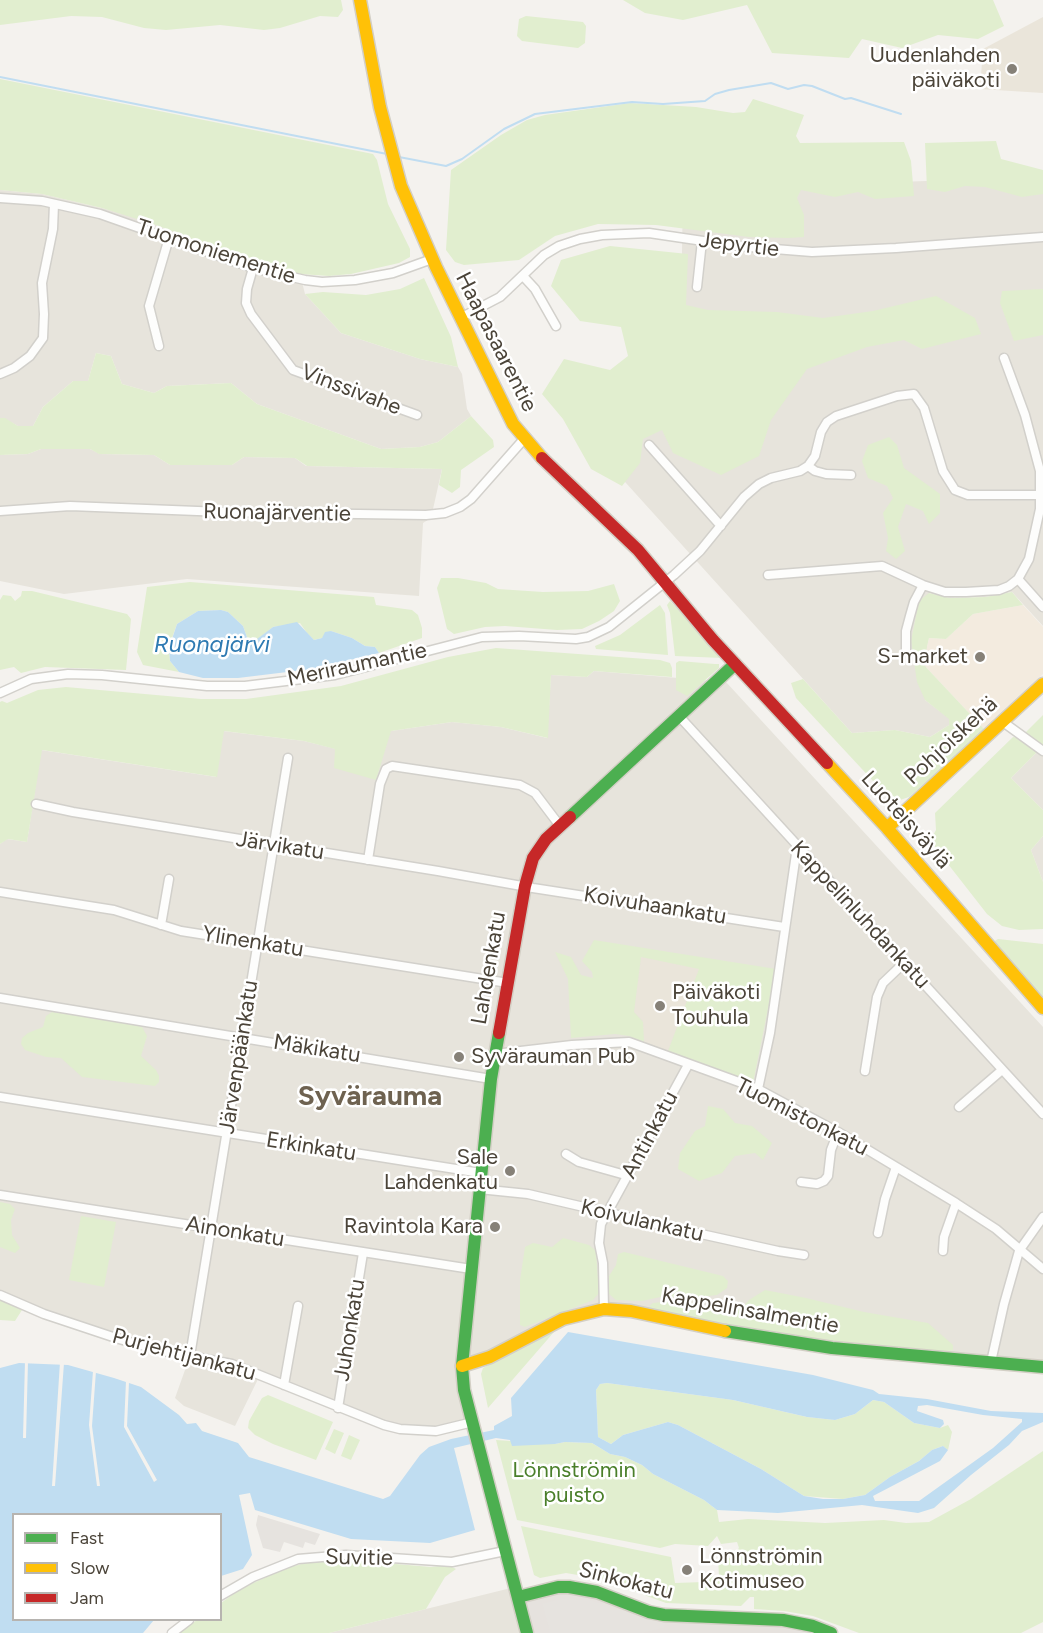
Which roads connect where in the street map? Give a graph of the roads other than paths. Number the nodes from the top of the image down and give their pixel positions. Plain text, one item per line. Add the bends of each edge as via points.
1 (360, 0) edge
2 (0, 198) edge
3 (54, 204) junction
4 (1043, 237) edge
5 (169, 238) junction
6 (702, 241) junction
7 (432, 259) junction
8 (253, 268) junction
9 (524, 276) junction
10 (697, 287) dead end
11 (460, 318) junction
12 (556, 326) dead end
13 (159, 346) dead end
14 (1004, 358) dead end
15 (0, 374) edge
16 (417, 415) dead end
17 (524, 439) junction
18 (649, 445) dead end
19 (808, 466) junction
20 (850, 476) dead end
21 (1042, 495) edge
22 (0, 511) edge
23 (721, 526) junction
24 (768, 575) dead end
25 (1018, 579) junction
26 (664, 583) junction
27 (923, 585) junction
28 (1043, 607) edge
29 (906, 652) dead end
30 (735, 664) junction
31 (1043, 684) edge
32 (0, 693) edge
33 (678, 715) junction
34 (1003, 722) junction
35 (1043, 751) edge
36 (288, 758) dead end
37 (36, 804) dead end
38 (560, 826) junction
39 (887, 828) junction
40 (273, 845) junction
41 (797, 847) junction
42 (368, 860) junction
43 (170, 879) dead end
44 (525, 886) junction
45 (0, 892) edge
46 (161, 925) junction
47 (784, 927) junction
48 (257, 942) junction
49 (904, 963) junction
50 (508, 983) junction
51 (0, 998) edge
52 (1043, 1008) edge
53 (242, 1038) junction
54 (495, 1054) junction
55 (688, 1065) junction
56 (1002, 1070) junction
57 (865, 1071) dead end
58 (491, 1079) junction
59 (758, 1089) junction
60 (0, 1097) edge
61 (959, 1107) dead end
62 (1043, 1114) edge
63 (838, 1132) junction
64 (226, 1134) junction
65 (566, 1154) dead end
66 (896, 1167) junction
67 (481, 1173) junction
68 (629, 1176) junction
69 (801, 1182) dead end
70 (479, 1190) junction
71 (0, 1195) edge
72 (956, 1203) junction
73 (608, 1213) junction
74 (1043, 1217) edge
75 (212, 1229) junction
76 (878, 1233) dead end
77 (943, 1251) dead end
78 (1019, 1251) junction
79 (363, 1253) junction
80 (804, 1255) dead end
81 (471, 1269) junction
82 (1043, 1269) edge
83 (0, 1295) edge
84 (298, 1306) dead end
85 (604, 1309) junction
86 (190, 1356) junction
87 (990, 1362) junction
88 (462, 1366) junction
89 (1043, 1367) edge
90 (284, 1385) junction
91 (338, 1408) junction
92 (473, 1425) junction
93 (505, 1551) junction
94 (222, 1595) edge
95 (518, 1597) junction
96 (188, 1621) edge
97 (172, 1633) edge
98 (527, 1633) edge
99 (831, 1633) edge

1 - 7 main road, Haapasaarentie via 392,156
2 - 3 street, Tuomoniementie
3 - 5 street, Tuomoniementie via 110,217
3 - 15 street via 42,283 43,338 30,356
4 - 6 street, Jepyrtie via 833,252 795,252
5 - 8 street, Tuomoniementie
5 - 13 street via 149,306
6 - 9 street, Jepyrtie via 649,233 580,239 544,255
6 - 10 street
7 - 8 street, Tuomoniementie via 384,275 337,282 305,280
7 - 11 main road, Haapasaarentie
8 - 16 street, Vinssivahe via 246,303 293,370
9 - 11 street, Jepyrtie via 500,297
9 - 12 street
11 - 17 main road, Haapasaarentie via 505,412
14 - 21 street via 1035,449
17 - 22 street, Ruonajärventie via 471,499 460,507 436,514 70,506
17 - 26 main road, Haapasaarentie via 638,550
18 - 23 street
19 - 20 street via 826,474
19 - 21 street via 827,422 886,399 914,394 924,408 943,471 955,490 968,495
19 - 23 street, Meriraumantie via 771,478 751,490
21 - 25 street via 1029,559
23 - 26 street, Meriraumantie
24 - 27 street via 882,566
25 - 27 street via 987,592 945,592
25 - 28 street
26 - 30 main road, Haapasaarentie
26 - 32 street, Meriraumantie via 609,627 582,638 488,636 336,675 245,686 68,674 31,679
27 - 29 street via 906,631
30 - 33 main road, Lahdenkatu
30 - 39 main road, Luoteisväylä
31 - 34 main road, Pohjoiskehä
33 - 38 main road, Lahdenkatu
33 - 41 street, Kappelinluhdankatu
34 - 35 street
34 - 39 main road, Pohjoiskehä
36 - 40 street, Järvenpäänkatu
37 - 40 street, Järvikatu
38 - 42 street via 535,793 520,785 393,766 386,769 380,784
38 - 44 main road, Lahdenkatu via 533,858
39 - 52 main road, Luoteisväylä
40 - 42 street, Järvikatu
40 - 48 street, Järvenpäänkatu
41 - 47 street
41 - 49 street, Kappelinluhdankatu
42 - 44 street, Järvikatu
43 - 46 street
44 - 47 street, Koivuhaankatu
44 - 50 main road, Lahdenkatu
45 - 46 street, Ylinenkatu via 114,910
46 - 48 street, Ylinenkatu
47 - 59 street
48 - 50 street, Ylinenkatu
48 - 53 street, Järvenpäänkatu
49 - 56 street, Kappelinluhdankatu
49 - 57 street via 883,983 877,997
50 - 54 main road, Lahdenkatu
51 - 53 street, Mäkikatu
53 - 58 street, Mäkikatu
53 - 64 street, Järvenpäänkatu
54 - 55 street, Tuomistonkatu via 618,1042
54 - 58 main road, Lahdenkatu
55 - 59 street, Tuomistonkatu
55 - 68 street, Antinkatu
56 - 61 street
56 - 62 street, Kappelinluhdankatu
58 - 67 main road, Lahdenkatu
59 - 63 street, Tuomistonkatu
60 - 64 street, Erkinkatu
63 - 66 street, Tuomistonkatu
63 - 69 street via 828,1176 817,1184
64 - 67 street, Erkinkatu
64 - 75 street, Järvenpäänkatu
65 - 68 street via 579,1162
66 - 72 street, Tuomistonkatu
66 - 76 street
67 - 70 main road, Lahdenkatu
68 - 73 street, Antinkatu
70 - 73 street, Koivulankatu via 528,1194
70 - 81 main road, Lahdenkatu
71 - 75 street, Ainonkatu
72 - 77 street
72 - 78 street, Tuomistonkatu via 996,1229
73 - 80 street, Koivulankatu
73 - 85 street, Antinkatu via 599,1243
74 - 78 street
75 - 79 street, Ainonkatu
75 - 86 street, Järvenpäänkatu
78 - 82 street, Tuomistonkatu
78 - 87 street
79 - 81 street, Ainonkatu
79 - 91 street, Juhonkatu
81 - 88 main road, Lahdenkatu
83 - 86 street, Purjehtijankatu via 119,1339
84 - 90 street
85 - 87 main road, Kappelinsalmentie via 832,1348
85 - 88 main road, Kappelinsalmentie via 563,1319 490,1357
86 - 90 street, Purjehtijankatu via 232,1364
87 - 89 main road, Kappelinsalmentie
88 - 92 main road, Lahdenkatu
90 - 91 street, Purjehtijankatu
91 - 92 street, Purjehtijankatu via 384,1425 420,1431
92 - 93 main road, Lahdenkatu
93 - 94 street, Suvitie via 452,1562 346,1555 298,1559
93 - 95 main road, Lahdenkatu
95 - 98 main road, Lahdenkatu
95 - 99 main road, Sinkokatu via 569,1587 597,1592 664,1615 783,1620
96 - 97 street

